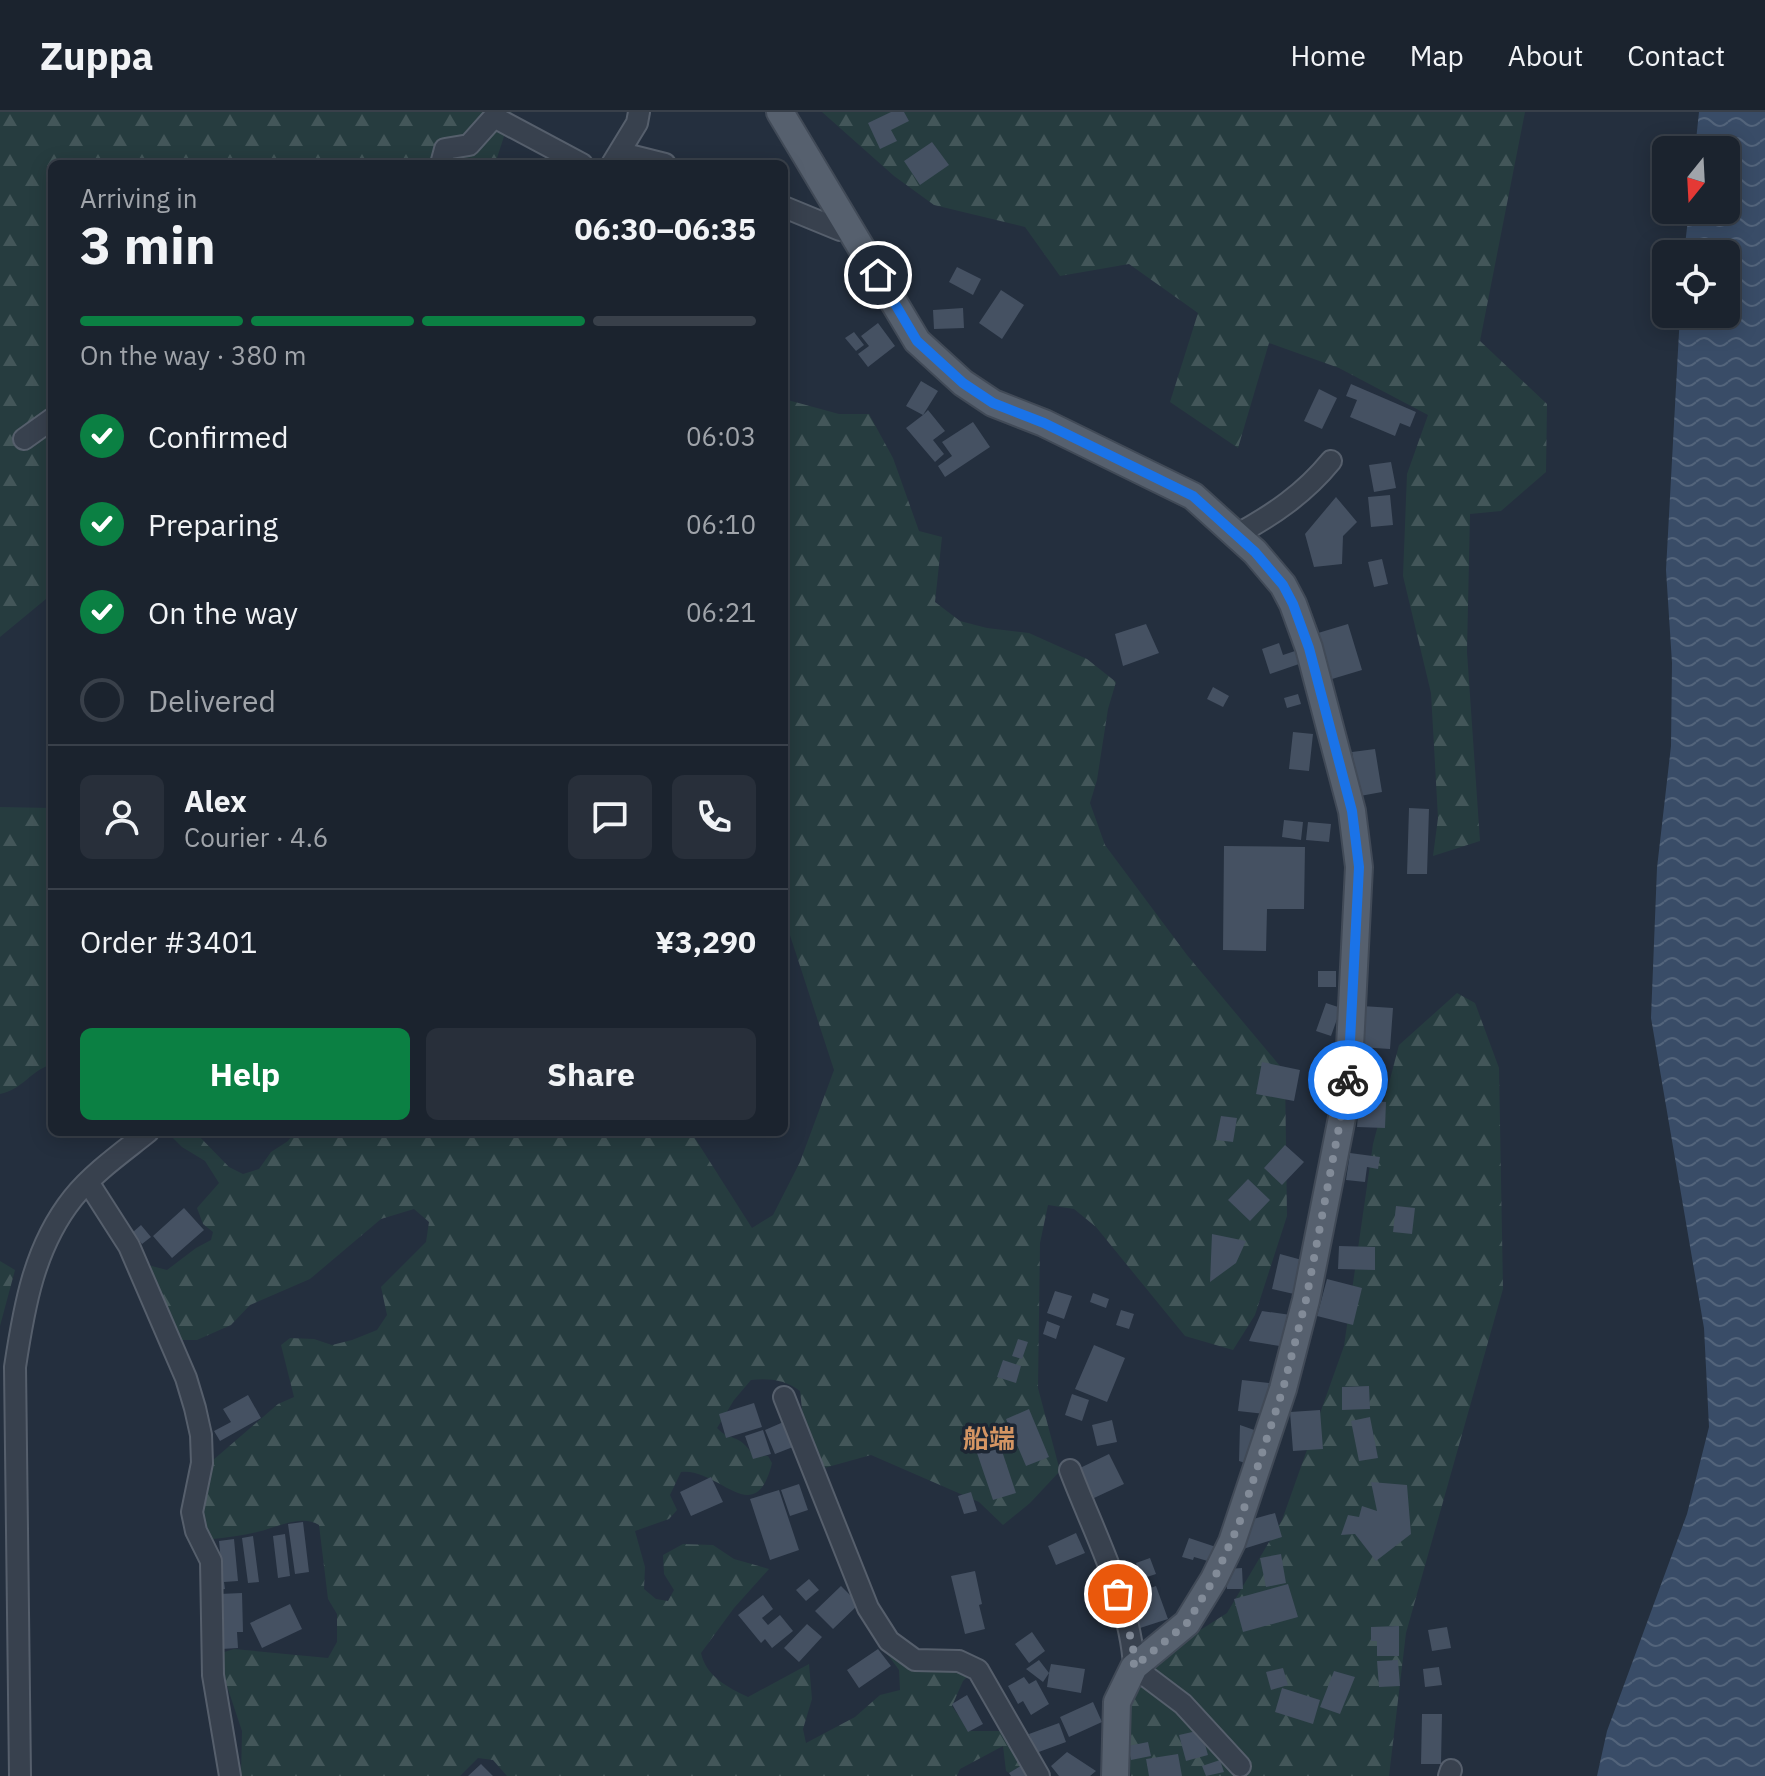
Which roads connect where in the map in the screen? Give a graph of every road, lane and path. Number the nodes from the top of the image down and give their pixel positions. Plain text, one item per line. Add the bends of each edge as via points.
1 (639, 112) edge
2 (780, 112) edge
3 (616, 159) edge
4 (442, 160) edge
5 (575, 160) edge
6 (788, 209) edge
7 (851, 230) junction
8 (48, 422) edge
9 (24, 439) dead end
10 (1331, 461) dead end
11 (1236, 535) junction
12 (143, 1136) edge
13 (88, 1182) junction
14 (784, 1397) dead end
15 (1070, 1470) dead end
16 (1134, 1667) junction
17 (1240, 1766) dead end
18 (20, 1776) edge
19 (230, 1776) edge
20 (1039, 1776) edge
21 (1115, 1776) edge

1 - 3 street
2 - 7 main road
4 - 5 street via 445,149 469,145 494,117
6 - 7 street
7 - 11 main road via 917,341 963,383 993,403 1193,496
8 - 9 street
10 - 11 street via 1273,514
11 - 16 main road via 1283,585 1293,604 1352,811 1359,867 1348,1087 1306,1300 1239,1524 1187,1623
12 - 13 street
13 - 18 street via 45,1239 24,1304 15,1367
13 - 19 street via 129,1246 195,1408 202,1463 192,1512 211,1561 213,1675
14 - 20 street via 868,1608 889,1641 915,1660 959,1661 978,1670
15 - 16 street via 1109,1564
16 - 17 street via 1183,1704
16 - 21 main road via 1117,1702

